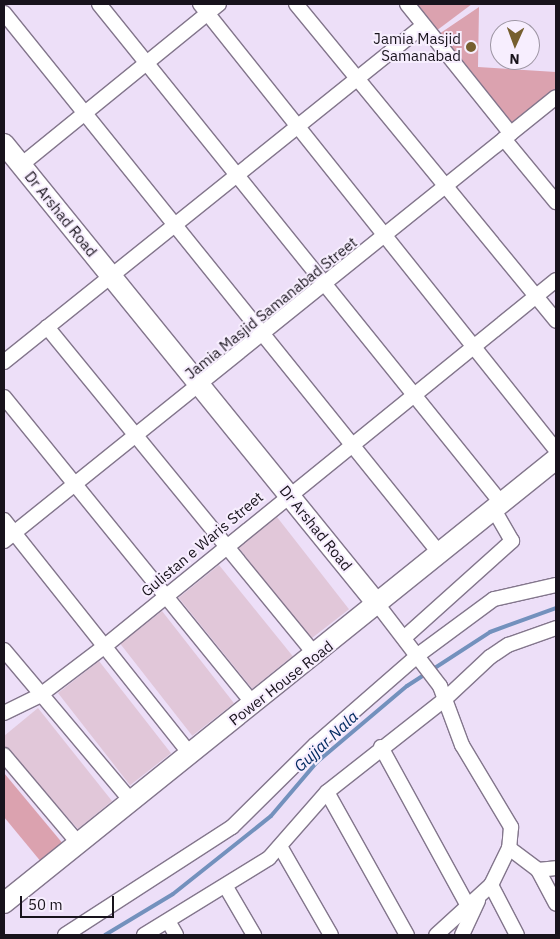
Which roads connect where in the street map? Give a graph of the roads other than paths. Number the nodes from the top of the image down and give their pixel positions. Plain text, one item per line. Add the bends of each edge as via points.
1 (99, 4) edge
2 (219, 4) edge
3 (296, 4) edge
4 (407, 4) edge
5 (204, 9) edge
6 (4, 13) edge
7 (424, 25) junction
8 (147, 63) junction
9 (357, 79) junction
10 (556, 97) edge
11 (86, 113) junction
12 (296, 127) junction
13 (508, 136) junction
14 (4, 144) edge
15 (21, 165) junction
16 (234, 176) junction
17 (446, 187) junction
18 (556, 202) edge
19 (175, 224) junction
20 (386, 235) junction
21 (111, 275) junction
22 (556, 280) edge
23 (325, 286) junction
24 (536, 296) junction
25 (556, 321) edge
26 (47, 327) junction
27 (266, 334) junction
28 (475, 347) junction
29 (4, 362) edge
30 (202, 386) junction
31 (413, 395) junction
32 (4, 397) edge
33 (136, 437) junction
34 (353, 444) junction
35 (556, 450) edge
36 (556, 459) edge
37 (75, 485) junction
38 (288, 494) junction
39 (498, 507) junction
40 (4, 520) edge
41 (9, 537) edge
42 (225, 545) junction
43 (440, 554) junction
44 (556, 585) edge
45 (165, 596) junction
46 (378, 605) junction
47 (556, 628) edge
48 (405, 637) junction
49 (105, 646) junction
50 (4, 650) edge
51 (316, 656) junction
52 (421, 659) junction
53 (39, 696) junction
54 (445, 699) junction
55 (254, 705) junction
56 (4, 713) edge
57 (381, 747) junction
58 (190, 754) junction
59 (4, 755) edge
60 (327, 792) junction
61 (132, 802) junction
62 (79, 844) junction
63 (281, 848) junction
64 (509, 848) junction
65 (556, 868) edge
66 (538, 870) junction
67 (226, 888) junction
68 (486, 889) junction
69 (4, 903) edge
70 (556, 904) edge
71 (468, 906) junction
72 (168, 921) junction
73 (65, 935) edge
74 (144, 935) edge
75 (176, 935) edge
76 (254, 935) edge
77 (331, 935) edge
78 (408, 935) edge
79 (436, 935) edge
80 (462, 935) edge
81 (517, 935) edge

1 - 8 street
2 - 5 street
3 - 9 street
4 - 7 street
5 - 8 street
5 - 12 street
6 - 11 street
7 - 9 street
7 - 13 street
8 - 11 street
8 - 16 street
9 - 12 street
9 - 17 street
10 - 13 street, Jamia Masjid Samanabad Street
11 - 15 street
11 - 19 street
12 - 16 street
12 - 20 street
13 - 17 street, Jamia Masjid Samanabad Street
13 - 18 street
14 - 15 street, Dr Arshad Road
15 - 21 street, Dr Arshad Road
16 - 19 street
16 - 23 street
17 - 20 street, Jamia Masjid Samanabad Street
17 - 24 street
19 - 21 street
19 - 27 street
20 - 23 street, Jamia Masjid Samanabad Street
20 - 28 street
21 - 26 street
21 - 30 street, Dr Arshad Road
22 - 24 street, Gulistan e Waris Street
23 - 27 street, Jamia Masjid Samanabad Street
23 - 31 street
24 - 25 street
24 - 28 street, Gulistan e Waris Street
26 - 29 street
26 - 33 street
27 - 30 street, Jamia Masjid Samanabad Street
27 - 34 street
28 - 31 street, Gulistan e Waris Street
28 - 35 street
30 - 33 street, Jamia Masjid Samanabad Street
30 - 38 street, Dr Arshad Road
31 - 34 street, Gulistan e Waris Street
31 - 39 street
32 - 37 street
33 - 37 street, Jamia Masjid Samanabad Street
33 - 42 street
34 - 38 street, Gulistan e Waris Street
34 - 43 street
36 - 39 street, Power House Road
37 - 41 street, Jamia Masjid Samanabad Street
37 - 45 street
38 - 42 street, Gulistan e Waris Street
38 - 46 street, Dr Arshad Road
39 - 43 street, Power House Road
39 - 48 street via 512,541
40 - 41 street
41 - 49 street
42 - 45 street, Gulistan e Waris Street
42 - 51 street
43 - 46 street, Power House Road
44 - 52 street via 494,599
45 - 49 street, Gulistan e Waris Street
45 - 55 street
46 - 48 street, Dr Arshad Road
46 - 51 street, Power House Road
47 - 54 street via 502,649
48 - 52 street, Dr Arshad Road
49 - 53 street, Gulistan e Waris Street
49 - 58 street
50 - 53 street
51 - 55 street, Power House Road
52 - 54 street, Dr Arshad Road
52 - 73 street via 314,745 232,827
53 - 56 street, Gulistan e Waris Street
53 - 61 street
54 - 57 street
54 - 64 street, Dr Arshad Road via 462,745 511,827
55 - 58 street, Power House Road
57 - 60 street
57 - 71 street
58 - 61 street, Power House Road
59 - 62 street
60 - 63 street
60 - 78 street
61 - 62 street, Power House Road
62 - 69 street, Power House Road
63 - 67 street
63 - 77 street
64 - 66 street
64 - 68 street, Dr Arshad Road
65 - 66 street
66 - 70 street
67 - 72 street
67 - 76 street
68 - 71 street, Dr Arshad Road
68 - 80 street
68 - 81 street
71 - 79 street, Dr Arshad Road
72 - 74 street
72 - 75 street

